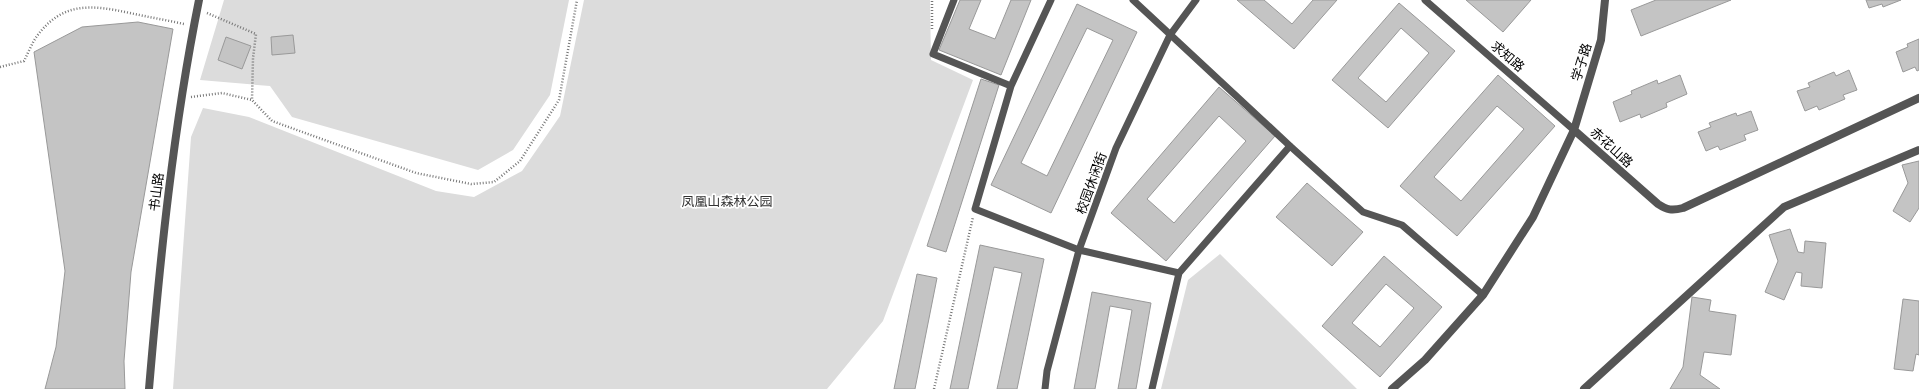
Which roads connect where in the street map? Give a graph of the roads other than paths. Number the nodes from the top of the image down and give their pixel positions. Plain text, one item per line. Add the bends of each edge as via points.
1 (954, 0) edge
2 (1051, 0) edge
3 (1133, 0) edge
4 (1196, 0) edge
5 (1425, 0) edge
6 (1605, 0) edge
7 (198, 4) edge
8 (1170, 35) junction
9 (1011, 86) junction
10 (1919, 98) edge
11 (1574, 130) junction
12 (1290, 146) junction
13 (1919, 150) edge
14 (1079, 250) junction
15 (1179, 273) junction
16 (1483, 295) junction
17 (150, 389) edge
18 (1045, 389) edge
19 (1152, 389) edge
20 (1392, 389) edge
21 (1584, 389) edge

1 - 9 lane via 933,54
2 - 9 lane
3 - 8 lane
4 - 8 lane, 校园休闲街
5 - 11 lane, 求知路
6 - 11 street, 学子路 via 1601,40
7 - 17 street, 书山路 via 181,99 165,215
8 - 12 lane
8 - 14 lane, 校园休闲街 via 1116,148
9 - 14 lane via 975,209
10 - 11 street, 赤花山路 via 1674,210 1658,204
11 - 16 street, 赤花山路 via 1533,217
12 - 15 lane
12 - 16 lane via 1363,212 1402,225
13 - 21 street via 1784,207
14 - 15 lane
14 - 18 lane, 校园休闲街 via 1047,371
15 - 19 lane
16 - 20 street, 赤花山路 via 1425,360

